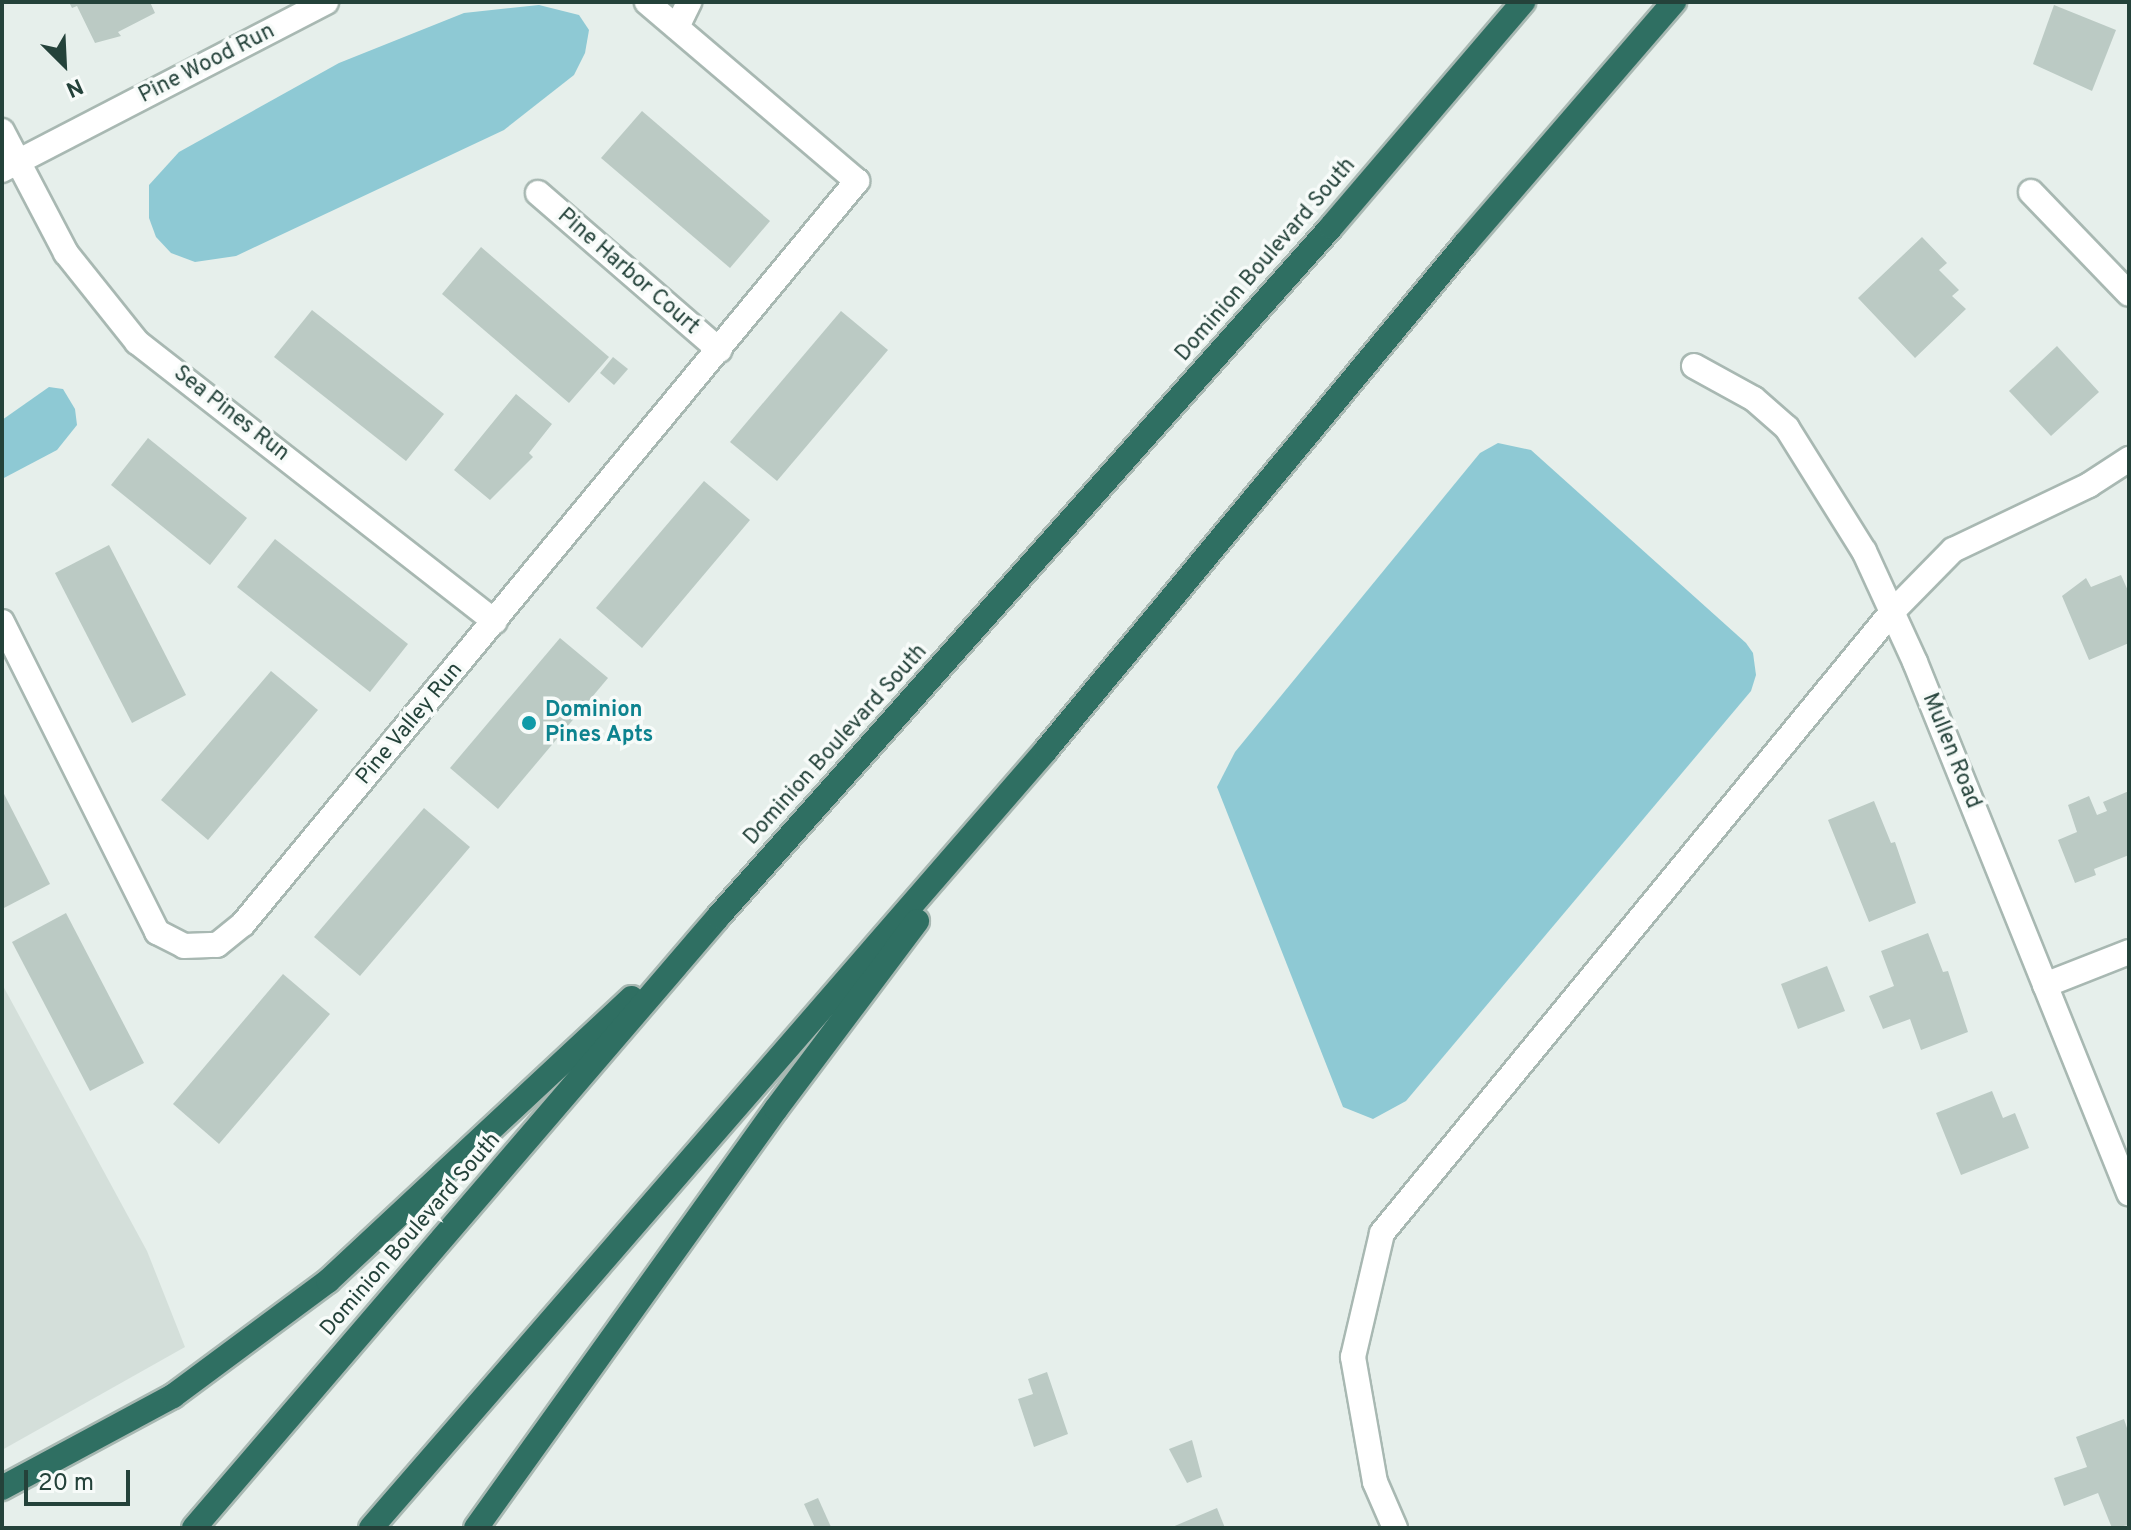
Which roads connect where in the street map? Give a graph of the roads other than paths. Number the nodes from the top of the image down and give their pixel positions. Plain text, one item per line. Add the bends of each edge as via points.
1 (326, 2) edge
2 (647, 2) edge
3 (689, 2) edge
4 (1523, 2) edge
5 (1674, 2) edge
6 (677, 27) junction
7 (2, 131) edge
8 (12, 165) edge
9 (2031, 192) dead end
10 (538, 193) dead end
11 (2129, 294) edge
12 (719, 350) junction
13 (1694, 366) dead end
14 (2129, 459) edge
15 (1892, 612) junction
16 (2, 622) edge
17 (495, 622) junction
18 (1046, 750) junction
19 (718, 917) junction
20 (2129, 952) edge
21 (2045, 985) junction
22 (2129, 1193) edge
23 (2, 1488) edge
24 (194, 1528) edge
25 (371, 1528) edge
26 (476, 1528) edge
27 (1395, 1528) edge

1 - 8 street, Pine Wood Run
2 - 6 street
3 - 6 street
4 - 19 highway, Dominion Boulevard South via 1331,227
5 - 18 highway via 1465,244
6 - 12 street, Pine Valley Run via 857,181
7 - 8 street, Sea Pines Run
8 - 17 street, Sea Pines Run via 66,253 137,342
9 - 11 street
10 - 12 street, Pine Harbor Court
12 - 17 street, Pine Valley Run
13 - 15 street, Mullen Road via 1754,399 1787,428 1864,551
14 - 15 street via 2089,485 1953,550
15 - 21 street, Mullen Road
15 - 27 street via 1382,1233 1353,1357 1375,1482
16 - 17 street, Pine Valley Run via 157,932 184,946 217,945 243,924
18 - 25 highway
18 - 26 highway via 776,1109
19 - 23 highway via 328,1281 173,1396
19 - 24 highway, Dominion Boulevard South
20 - 21 street
21 - 22 street, Mullen Road

